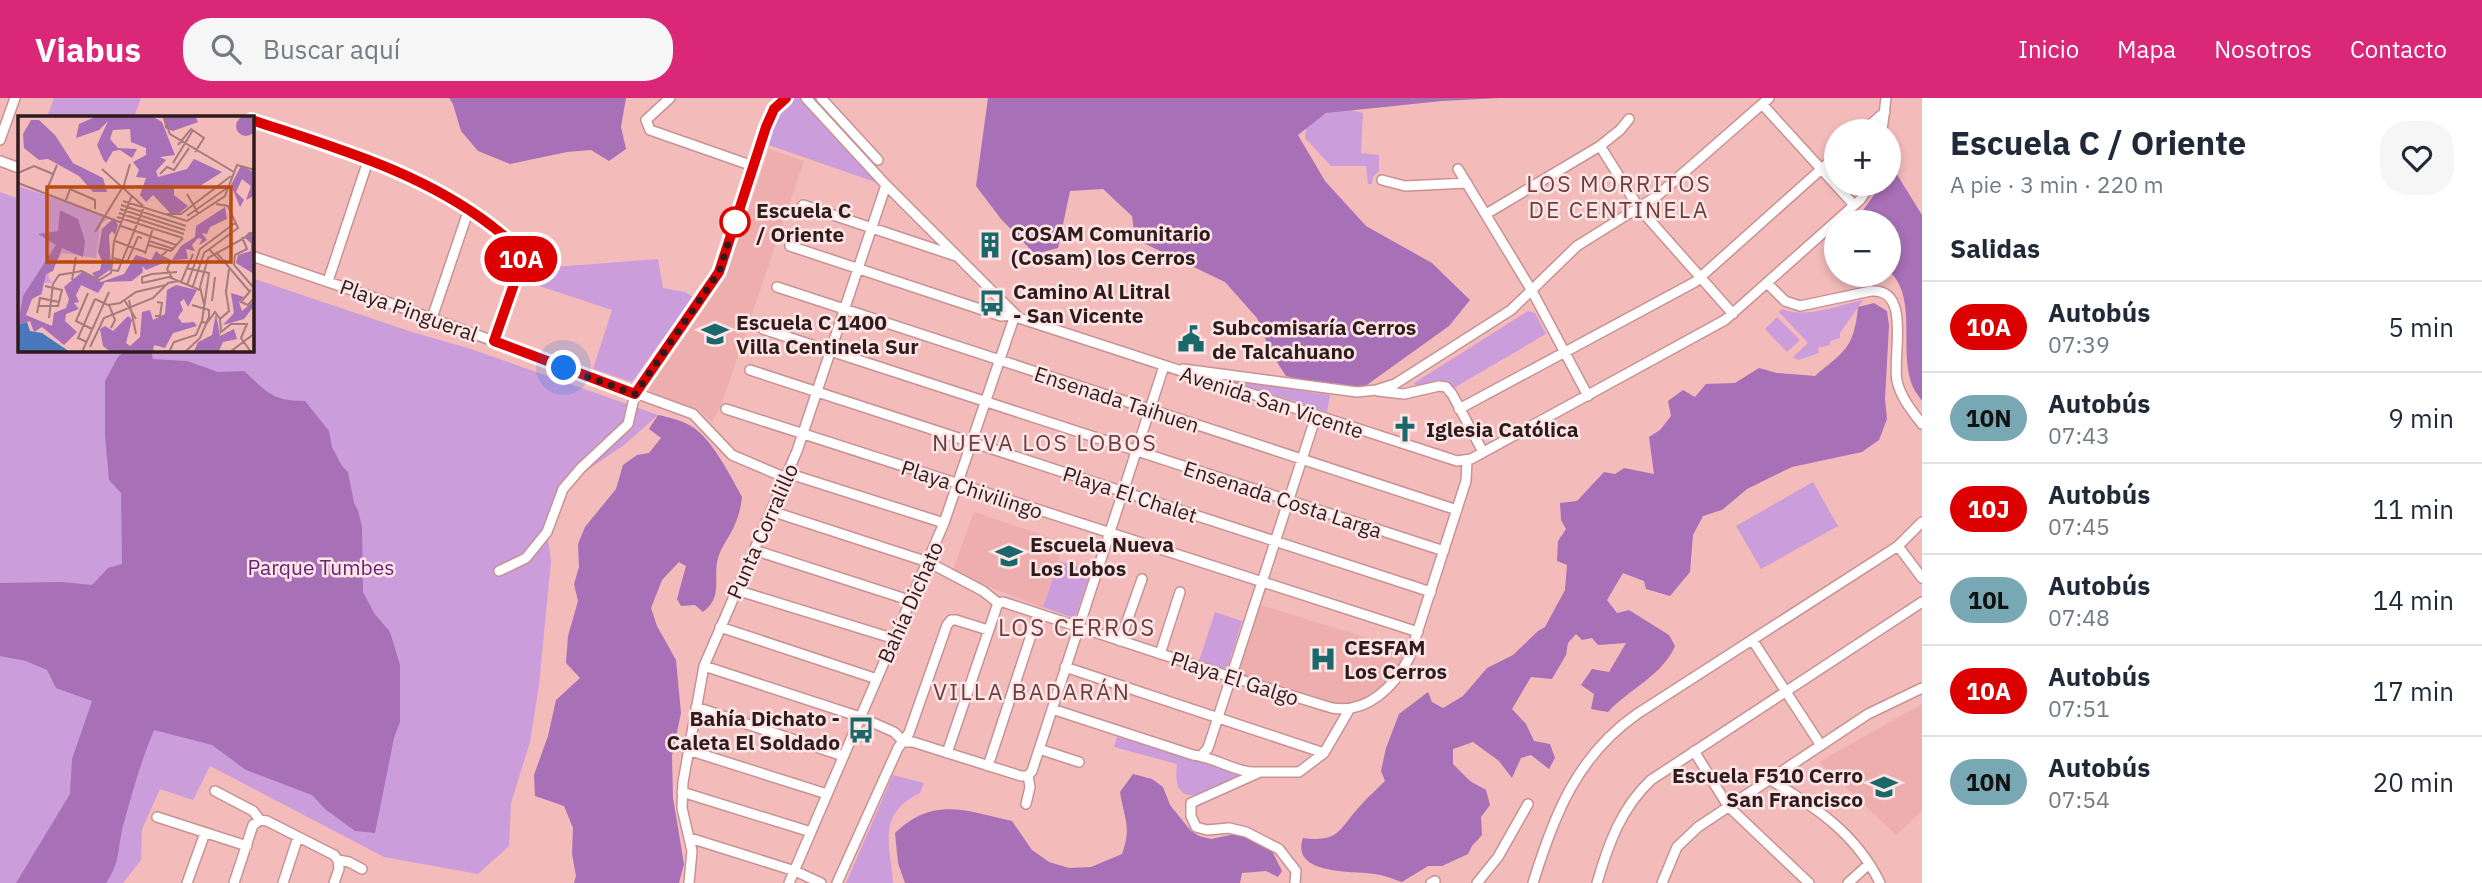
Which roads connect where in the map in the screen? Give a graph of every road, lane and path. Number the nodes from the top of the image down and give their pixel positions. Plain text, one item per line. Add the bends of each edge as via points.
1 (15, 98) edge
2 (670, 98) edge
3 (786, 98) edge
4 (806, 98) edge
5 (821, 98) edge
6 (1886, 98) edge
7 (1766, 101) edge
8 (1885, 112) junction
9 (1629, 119) dead end
10 (1877, 119) edge
11 (1884, 119) edge
12 (254, 121) edge
13 (0, 140) edge
14 (1600, 146) junction
15 (369, 159) junction
16 (878, 160) dead end
17 (0, 161) edge
18 (753, 166) junction
19 (1824, 166) edge
20 (18, 168) edge
21 (1458, 169) dead end
22 (1821, 169) junction
23 (1382, 180) dead end
24 (1467, 183) junction
25 (886, 185) junction
26 (1861, 196) edge
27 (803, 205) dead end
28 (1854, 205) junction
29 (1639, 208) junction
30 (469, 209) junction
31 (1486, 214) junction
32 (872, 228) junction
33 (790, 246) dead end
34 (254, 257) edge
35 (961, 257) junction
36 (858, 269) junction
37 (1701, 278) junction
38 (328, 282) junction
39 (1767, 283) junction
40 (776, 287) dead end
41 (1532, 291) junction
42 (845, 310) junction
43 (1733, 314) junction
44 (1015, 315) junction
45 (432, 318) junction
46 (763, 329) dead end
47 (494, 341) junction
48 (831, 351) junction
49 (1565, 352) junction
50 (998, 360) junction
51 (1164, 366) junction
52 (750, 370) dead end
53 (1376, 390) junction
54 (817, 392) junction
55 (635, 394) junction
56 (1588, 396) junction
57 (984, 401) junction
58 (1459, 409) junction
59 (726, 410) dead end
60 (1149, 410) junction
61 (1316, 416) junction
62 (1922, 424) edge
63 (803, 434) junction
64 (971, 442) junction
65 (1136, 451) junction
66 (1483, 452) junction
67 (1302, 460) junction
68 (1467, 461) junction
69 (787, 476) junction
70 (957, 484) junction
71 (1123, 491) junction
72 (1289, 500) junction
73 (1457, 510) junction
74 (771, 511) junction
75 (1922, 522) edge
76 (944, 523) junction
77 (1109, 533) junction
78 (1275, 541) junction
79 (1898, 546) junction
80 (754, 550) junction
81 (1444, 551) junction
82 (928, 562) junction
83 (499, 571) dead end
84 (1922, 578) edge
85 (1142, 579) dead end
86 (1262, 582) junction
87 (736, 590) junction
88 (1180, 592) dead end
89 (1431, 592) junction
90 (912, 601) junction
91 (1922, 602) edge
92 (998, 603) junction
93 (1038, 614) junction
94 (720, 627) junction
95 (1078, 627) junction
96 (988, 630) junction
97 (1418, 632) junction
98 (895, 639) junction
99 (1120, 641) junction
100 (1753, 641) junction
101 (1160, 654) junction
102 (705, 666) junction
103 (1065, 667) junction
104 (1231, 677) junction
105 (877, 679) junction
106 (1922, 688) edge
107 (1787, 690) junction
108 (696, 707) junction
109 (1052, 709) junction
110 (1349, 710) junction
111 (860, 718) junction
112 (1218, 718) junction
113 (904, 742) junction
114 (1820, 744) junction
115 (1039, 749) junction
116 (688, 750) junction
117 (1693, 751) junction
118 (947, 753) junction
119 (1324, 753) junction
120 (1202, 755) junction
121 (843, 756) junction
122 (1079, 762) dead end
123 (988, 766) junction
124 (1260, 772) junction
125 (1028, 776) junction
126 (1769, 779) junction
127 (215, 791) dead end
128 (682, 792) junction
129 (827, 794) junction
130 (1026, 804) dead end
131 (1528, 804) dead end
132 (1728, 806) junction
133 (157, 817) dead end
134 (260, 820) junction
135 (205, 832) junction
136 (811, 832) junction
137 (298, 837) junction
138 (690, 838) junction
139 (247, 846) junction
140 (338, 860) junction
141 (1869, 864) junction
142 (362, 869) dead end
143 (795, 871) junction
144 (187, 883) edge
145 (234, 883) edge
146 (283, 883) edge
147 (334, 883) edge
148 (689, 883) edge
149 (789, 883) edge
150 (821, 883) edge
151 (837, 883) edge
152 (1295, 883) edge
153 (1477, 883) edge
154 (1533, 883) edge
155 (1597, 883) edge
156 (1662, 883) edge
157 (1809, 883) edge
158 (1848, 883) edge
159 (1880, 883) edge

1 - 13 street
2 - 18 street via 646,120 650,130
3 - 18 street via 771,116
4 - 25 street, Avenida San Vicente
5 - 16 street
6 - 8 street
7 - 22 street
7 - 29 street
8 - 10 street
8 - 11 street
9 - 14 street
12 - 15 street
14 - 29 street
14 - 31 street
15 - 30 street
15 - 38 street
17 - 20 street
18 - 55 street via 719,272
19 - 22 street
21 - 24 street
22 - 28 street
22 - 37 street
23 - 24 street via 1405,186
24 - 31 street
25 - 32 street, Punta Corralillo
25 - 35 street, Avenida San Vicente
26 - 28 street
27 - 32 street
28 - 39 street
29 - 37 street
29 - 41 street via 1577,246
30 - 45 street
30 - 47 street via 520,254 521,264
31 - 41 street
32 - 35 street
32 - 36 street, Punta Corralillo
33 - 36 street
34 - 38 street, Playa Pingueral
35 - 44 street, Avenida San Vicente
36 - 42 street, Punta Corralillo
36 - 44 street via 1001,316
37 - 43 street
37 - 49 street
38 - 45 street, Playa Pingueral
39 - 43 street
39 - 62 street via 1785,301 1800,306 1871,291 1889,296 1896,309 1898,382
40 - 42 street, Ensenada Taihuen
41 - 49 street
41 - 53 street via 1436,359
42 - 48 street, Punta Corralillo
42 - 50 street, Ensenada Taihuen
43 - 56 street
44 - 50 street, Bahía Dichato
44 - 51 street, Avenida San Vicente
45 - 47 street, Playa Pingueral
46 - 48 street, Ensenada Costa Larga
47 - 55 street, Playa Pingueral
48 - 54 street, Punta Corralillo
48 - 57 street, Ensenada Costa Larga
49 - 56 street
49 - 58 street
50 - 57 street, Bahía Dichato
50 - 60 street, Ensenada Taihuen
51 - 53 street via 1357,392
51 - 60 street
51 - 61 street, Avenida San Vicente
52 - 54 street, Playa El Chalet
53 - 58 street via 1404,394 1443,386
54 - 63 street, Punta Corralillo
54 - 64 street, Playa El Chalet
55 - 69 street, Playa Pingueral via 693,414 732,455
55 - 83 street via 628,424 563,489 547,532 526,558
56 - 66 street
57 - 64 street, Bahía Dichato
57 - 65 street, Ensenada Costa Larga
58 - 66 street
59 - 63 street, Playa Chivilingo
60 - 65 street
60 - 67 street, Ensenada Taihuen
61 - 67 street
61 - 68 street, Avenida San Vicente
63 - 69 street, Punta Corralillo
63 - 70 street, Playa Chivilingo
64 - 70 street, Bahía Dichato
64 - 71 street, Playa El Chalet
65 - 71 street
65 - 72 street, Ensenada Costa Larga
66 - 68 street
67 - 72 street
67 - 73 street, Ensenada Taihuen
68 - 73 street
69 - 74 street, Punta Corralillo
69 - 76 street, Playa Pingueral
70 - 76 street, Bahía Dichato
70 - 77 street, Playa Chivilingo
71 - 77 street
71 - 78 street, Playa El Chalet
72 - 78 street
72 - 81 street, Ensenada Costa Larga
73 - 81 street
74 - 80 street, Punta Corralillo
74 - 82 street, Playa El Galgo
75 - 79 street
76 - 82 street, Bahía Dichato
77 - 86 street, Playa Chivilingo
77 - 95 street
78 - 86 street
78 - 89 street, Playa El Chalet
79 - 84 street
79 - 100 street
80 - 87 street, Punta Corralillo
80 - 90 street
81 - 89 street
82 - 90 street, Bahía Dichato
82 - 92 street, Playa El Galgo
85 - 99 street
86 - 97 street, Playa Chivilingo
86 - 104 street
87 - 94 street, Punta Corralillo
87 - 98 street
88 - 101 street
89 - 97 street
90 - 98 street, Bahía Dichato
91 - 107 street
92 - 93 street, Playa El Galgo
92 - 96 street
93 - 95 street, Playa El Galgo
93 - 123 street
94 - 102 street, Punta Corralillo
94 - 105 street
95 - 99 street, Playa El Galgo
95 - 103 street
96 - 113 street via 956,620 947,625
96 - 118 street
97 - 110 street via 1395,680 1372,701
98 - 105 street, Bahía Dichato
99 - 101 street, Playa El Galgo
100 - 107 street
100 - 154 street via 1637,713 1596,748 1561,807
101 - 104 street, Playa El Galgo
102 - 108 street, Punta Corralillo
102 - 111 street
103 - 109 street
103 - 112 street
104 - 110 street, Playa El Galgo
104 - 112 street
105 - 111 street, Bahía Dichato
106 - 114 street via 1868,713
107 - 114 street
107 - 117 street
108 - 116 street, Punta Corralillo
108 - 121 street
109 - 115 street
109 - 120 street
110 - 119 street
111 - 113 street via 894,732
111 - 121 street, Bahía Dichato
112 - 119 street
112 - 120 street
113 - 118 street
113 - 151 street
114 - 126 street
115 - 122 street
115 - 125 street
116 - 128 street, Punta Corralillo
116 - 129 street
117 - 132 street
117 - 155 street via 1651,780 1633,799 1612,838
118 - 123 street
119 - 124 street via 1299,772
120 - 124 street via 1244,772
121 - 129 street, Bahía Dichato
123 - 125 street
124 - 152 street via 1191,803 1191,816 1196,827 1246,832 1279,849 1296,872
125 - 130 street
126 - 132 street
126 - 141 street via 1832,820
127 - 134 street via 253,811
128 - 136 street
128 - 138 street, Punta Corralillo
129 - 136 street, Bahía Dichato
131 - 153 street
132 - 156 street via 1684,839
132 - 157 street
133 - 135 street
134 - 137 street
134 - 139 street via 253,825
135 - 139 street
135 - 144 street
136 - 143 street, Bahía Dichato
137 - 140 street
137 - 146 street
138 - 143 street
138 - 148 street, Punta Corralillo
139 - 145 street
140 - 142 street
140 - 147 street
141 - 158 street
141 - 159 street
143 - 149 street, Bahía Dichato
143 - 150 street

